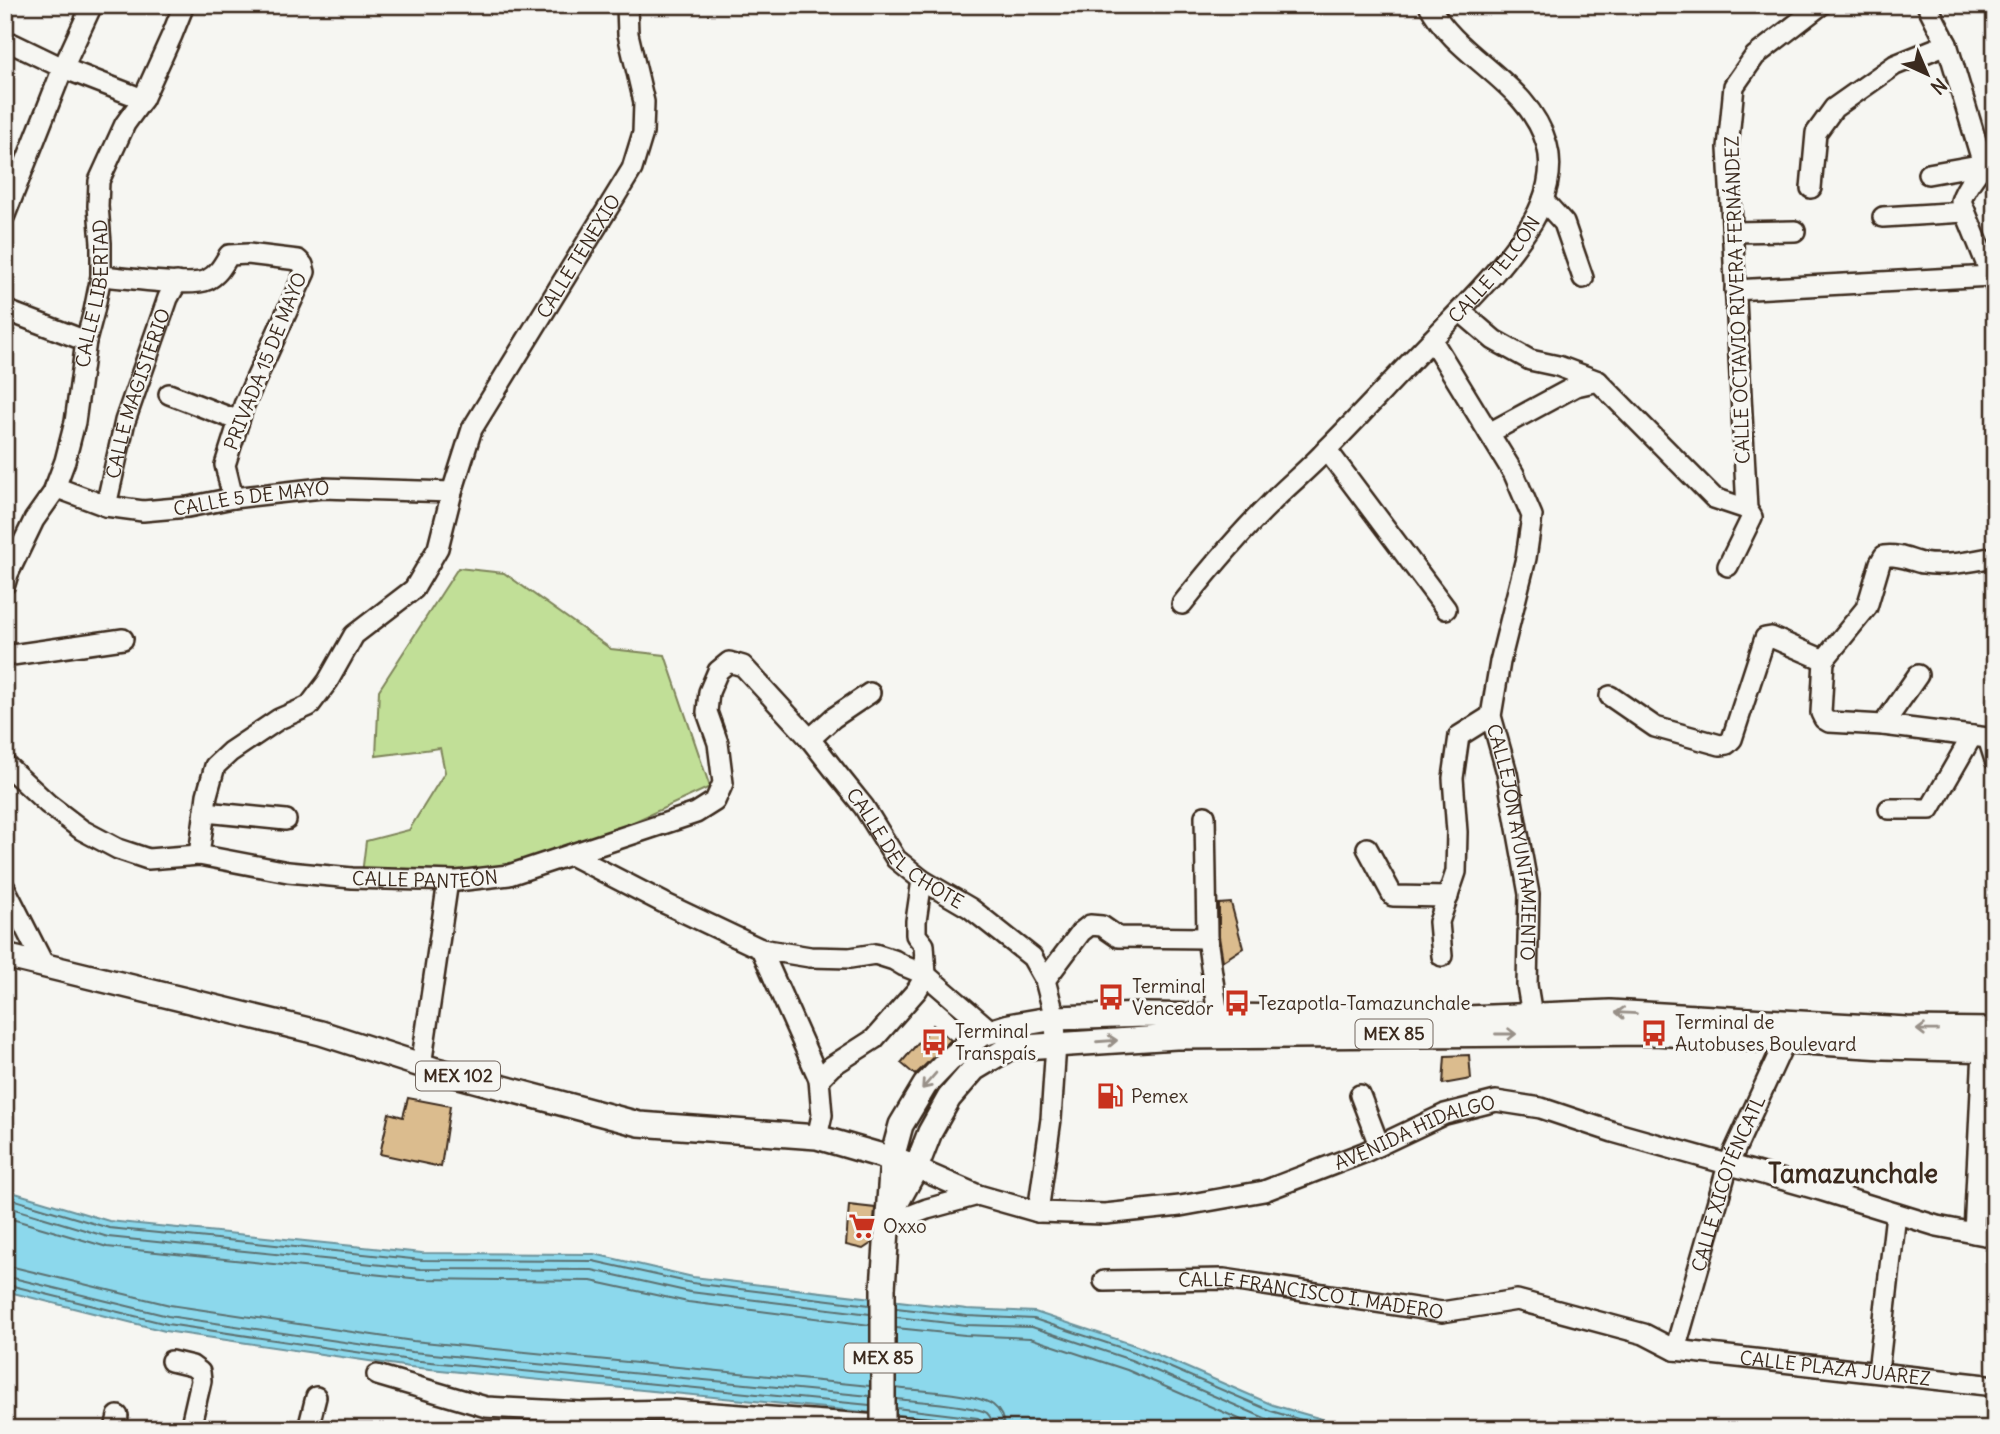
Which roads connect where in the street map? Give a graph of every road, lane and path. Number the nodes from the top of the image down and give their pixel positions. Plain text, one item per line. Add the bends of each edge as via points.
1 (92, 5) edge
2 (184, 5) edge
3 (627, 5) edge
4 (1429, 5) edge
5 (1821, 5) edge
6 (1927, 5) edge
7 (5, 40) edge
8 (1947, 44) junction
9 (63, 68) junction
10 (143, 99) junction
11 (1989, 163) edge
12 (1928, 174) dead end
13 (1811, 188) dead end
14 (1543, 200) junction
15 (1965, 212) junction
16 (5, 215) edge
17 (1883, 217) dead end
18 (1795, 231) dead end
19 (1733, 232) junction
20 (101, 276) junction
21 (1583, 278) dead end
22 (1993, 280) edge
23 (177, 282) junction
24 (1735, 290) junction
25 (5, 310) edge
26 (1460, 311) junction
27 (1432, 340) junction
28 (86, 341) junction
29 (1598, 381) junction
30 (169, 394) dead end
31 (239, 421) junction
32 (1489, 433) junction
33 (1327, 450) junction
34 (55, 486) junction
35 (452, 492) junction
36 (233, 498) junction
37 (106, 506) junction
38 (1747, 509) junction
39 (1995, 557) edge
40 (1728, 566) dead end
41 (6, 576) edge
42 (1182, 604) dead end
43 (1446, 609) dead end
44 (123, 639) dead end
45 (5, 656) edge
46 (1824, 660) junction
47 (729, 662) joint
48 (1918, 675) dead end
49 (870, 693) dead end
50 (1610, 696) dead end
51 (1491, 716) junction
52 (1883, 725) junction
53 (1985, 737) edge
54 (810, 739) junction
55 (1995, 760) edge
56 (5, 764) edge
57 (1889, 810) dead end
58 (205, 812) junction
59 (1205, 816) dead end
60 (286, 820) dead end
61 (1367, 848) dead end
62 (199, 855) junction
63 (571, 855) junction
64 (922, 880) junction
65 (448, 881) junction
66 (5, 888) edge
67 (1448, 897) junction
68 (1207, 938) junction
69 (761, 949) junction
70 (5, 956) edge
71 (1443, 956) dead end
72 (46, 967) junction
73 (926, 975) junction
74 (1045, 980) junction
75 (1532, 1015) junction
76 (1218, 1016) junction
77 (1055, 1018) junction
78 (1443, 1026) junction
79 (991, 1031) junction
80 (1788, 1031) junction
81 (1988, 1040) edge
82 (1056, 1044) junction
83 (421, 1066) junction
84 (820, 1079) junction
85 (1360, 1095) dead end
86 (817, 1137) junction
87 (1380, 1145) junction
88 (892, 1158) junction
89 (1728, 1165) junction
90 (916, 1168) junction
91 (978, 1195) junction
92 (1038, 1212) junction
93 (1896, 1214) junction
94 (888, 1222) junction
95 (1974, 1233) junction
96 (1995, 1237) edge
97 (1104, 1281) dead end
98 (1517, 1300) joint
99 (1675, 1349) junction
100 (171, 1361) dead end
101 (1878, 1372) junction
102 (376, 1375) dead end
103 (1995, 1386) edge
104 (316, 1397) dead end
105 (190, 1429) edge
106 (308, 1429) edge
107 (883, 1429) edge
108 (933, 1429) edge

1 - 9 street
2 - 10 street, CALLE LIBERTAD
3 - 35 street, CALLE TENEXIO via 628,34 644,102 643,133 632,169 472,429
4 - 14 street, CALLE TELCON via 1438,22 1512,89 1539,123 1550,172
5 - 19 street, CALLE OCTAVIO RIVERA FERNÁNDEZ via 1755,56 1734,86 1728,148
6 - 8 street
7 - 9 street
8 - 11 street
8 - 13 street via 1895,65 1834,108 1816,133
9 - 10 street
9 - 16 street
10 - 20 street, CALLE LIBERTAD via 125,124 99,181
11 - 12 street
11 - 15 street via 1965,187 1961,201
14 - 21 street via 1564,223
14 - 26 street, CALLE TELCON via 1493,276
15 - 17 street
15 - 22 street
18 - 19 street
19 - 24 street, CALLE OCTAVIO RIVERA FERNÁNDEZ
20 - 23 street
20 - 28 street, CALLE LIBERTAD
22 - 24 street
23 - 31 street, PRIVADA 15 DE MAYO via 205,282 219,272 229,255 298,260 303,265 305,272
23 - 37 street, CALLE MAGISTERIO via 125,421
24 - 38 street, CALLE OCTAVIO RIVERA FERNÁNDEZ
25 - 28 street
26 - 27 street, CALLE TELCON
26 - 29 street via 1494,340 1530,360
27 - 32 street, CALLEJÓN AYUNTAMIENTO
27 - 33 street, CALLE TELCON
28 - 34 street, CALLE LIBERTAD via 75,422
29 - 32 street via 1576,386
29 - 38 street via 1714,498
30 - 31 street
31 - 36 street, PRIVADA 15 DE MAYO via 225,465
32 - 51 street, CALLEJÓN AYUNTAMIENTO via 1532,516
33 - 42 street, CALLE TELCON via 1269,505
33 - 43 street
34 - 37 street, CALLE 5 DE MAYO
34 - 41 street, CALLE LIBERTAD
35 - 36 street, CALLE 5 DE MAYO via 322,488
35 - 58 street, CALLE TENEXIO via 438,548 414,589 354,635 309,706 279,719 215,766
36 - 37 street, CALLE 5 DE MAYO via 143,512
38 - 40 street, CALLE OCTAVIO RIVERA FERNÁNDEZ via 1752,517
39 - 46 street via 1946,565 1884,556 1867,607
44 - 45 street
46 - 50 street via 1765,638 1727,744 1655,727
46 - 52 street via 1824,719
47 - 54 street, CALLE DEL CHOTE via 743,666
47 - 63 street, CALLE PANTEÓN via 718,671 709,692 707,712 718,743 723,782 715,801 696,813
48 - 52 street
49 - 54 street
51 - 67 street via 1459,736 1453,778 1457,872
51 - 75 street, CALLEJÓN AYUNTAMIENTO via 1507,773 1529,894 1527,985
52 - 53 street
53 - 55 street
53 - 57 street via 1930,809
54 - 64 street, CALLE DEL CHOTE via 864,807 896,859
56 - 62 street, CALLE PANTEÓN via 82,830 118,849 148,859
58 - 60 street
58 - 62 street, CALLE TENEXIO
59 - 68 street
61 - 67 street via 1393,896
62 - 65 street, CALLE PANTEÓN via 288,872
63 - 65 street, CALLE PANTEÓN via 509,874
63 - 69 street
64 - 73 street via 916,935 924,945
64 - 74 street, CALLE DEL CHOTE via 970,908 1032,957
65 - 83 street
66 - 72 street
67 - 71 street via 1439,922
68 - 74 street via 1118,937 1102,926 1090,925
68 - 76 street
69 - 73 street via 810,957 875,954
69 - 84 street
70 - 72 main road, MEX 102
72 - 83 main road, MEX 102 via 321,1033
73 - 79 street
73 - 84 street via 874,1039
74 - 77 street, CALLE DEL CHOTE
75 - 78 main road, MEX 85
80 -> 75 main road, MEX 85 via 1610,1012
76 - 77 main road, MEX 85
76 - 78 main road, MEX 85
77 - 79 main road, MEX 85
77 - 82 street, CALLE DEL CHOTE
78 -> 80 main road, MEX 85 via 1654,1033
82 -> 78 main road, MEX 85
79 -> 88 main road, MEX 85 via 949,1060 925,1085 901,1125
80 - 81 main road, MEX 85 via 1907,1029
80 - 89 street, CALLE XICOTÉNCATL
81 - 95 street
82 - 90 main road, MEX 85 via 1009,1048 974,1069 949,1098
82 - 92 street, CALLE DEL CHOTE
83 - 86 main road, MEX 102 via 639,1124
84 - 86 street via 822,1115
85 - 87 street
86 - 88 main road, MEX 102
87 - 89 street, AVENIDA HIDALGO via 1445,1114 1496,1101 1541,1108
87 - 92 street, AVENIDA HIDALGO via 1264,1191 1105,1214
88 - 90 main road, MEX 102
88 - 94 main road, MEX 85
89 - 93 street, AVENIDA HIDALGO
89 - 99 street, CALLE XICOTÉNCATL
90 - 91 street, AVENIDA HIDALGO
90 - 94 main road, MEX 85
91 - 92 street, AVENIDA HIDALGO
91 - 94 street
93 - 95 street, AVENIDA HIDALGO
93 - 101 street
94 - 107 main road, MEX 85, bridge
95 - 96 street, AVENIDA HIDALGO
97 - 98 street, CALLE FRANCISCO I. MADERO via 1224,1279 1442,1312
98 - 99 street, CALLE PLAZA JUÁREZ via 1644,1334
99 - 101 street, CALLE PLAZA JUÁREZ
100 - 105 street via 200,1372
101 - 103 street, CALLE PLAZA JUÁREZ
102 - 108 street via 486,1407 674,1410
104 - 106 street

